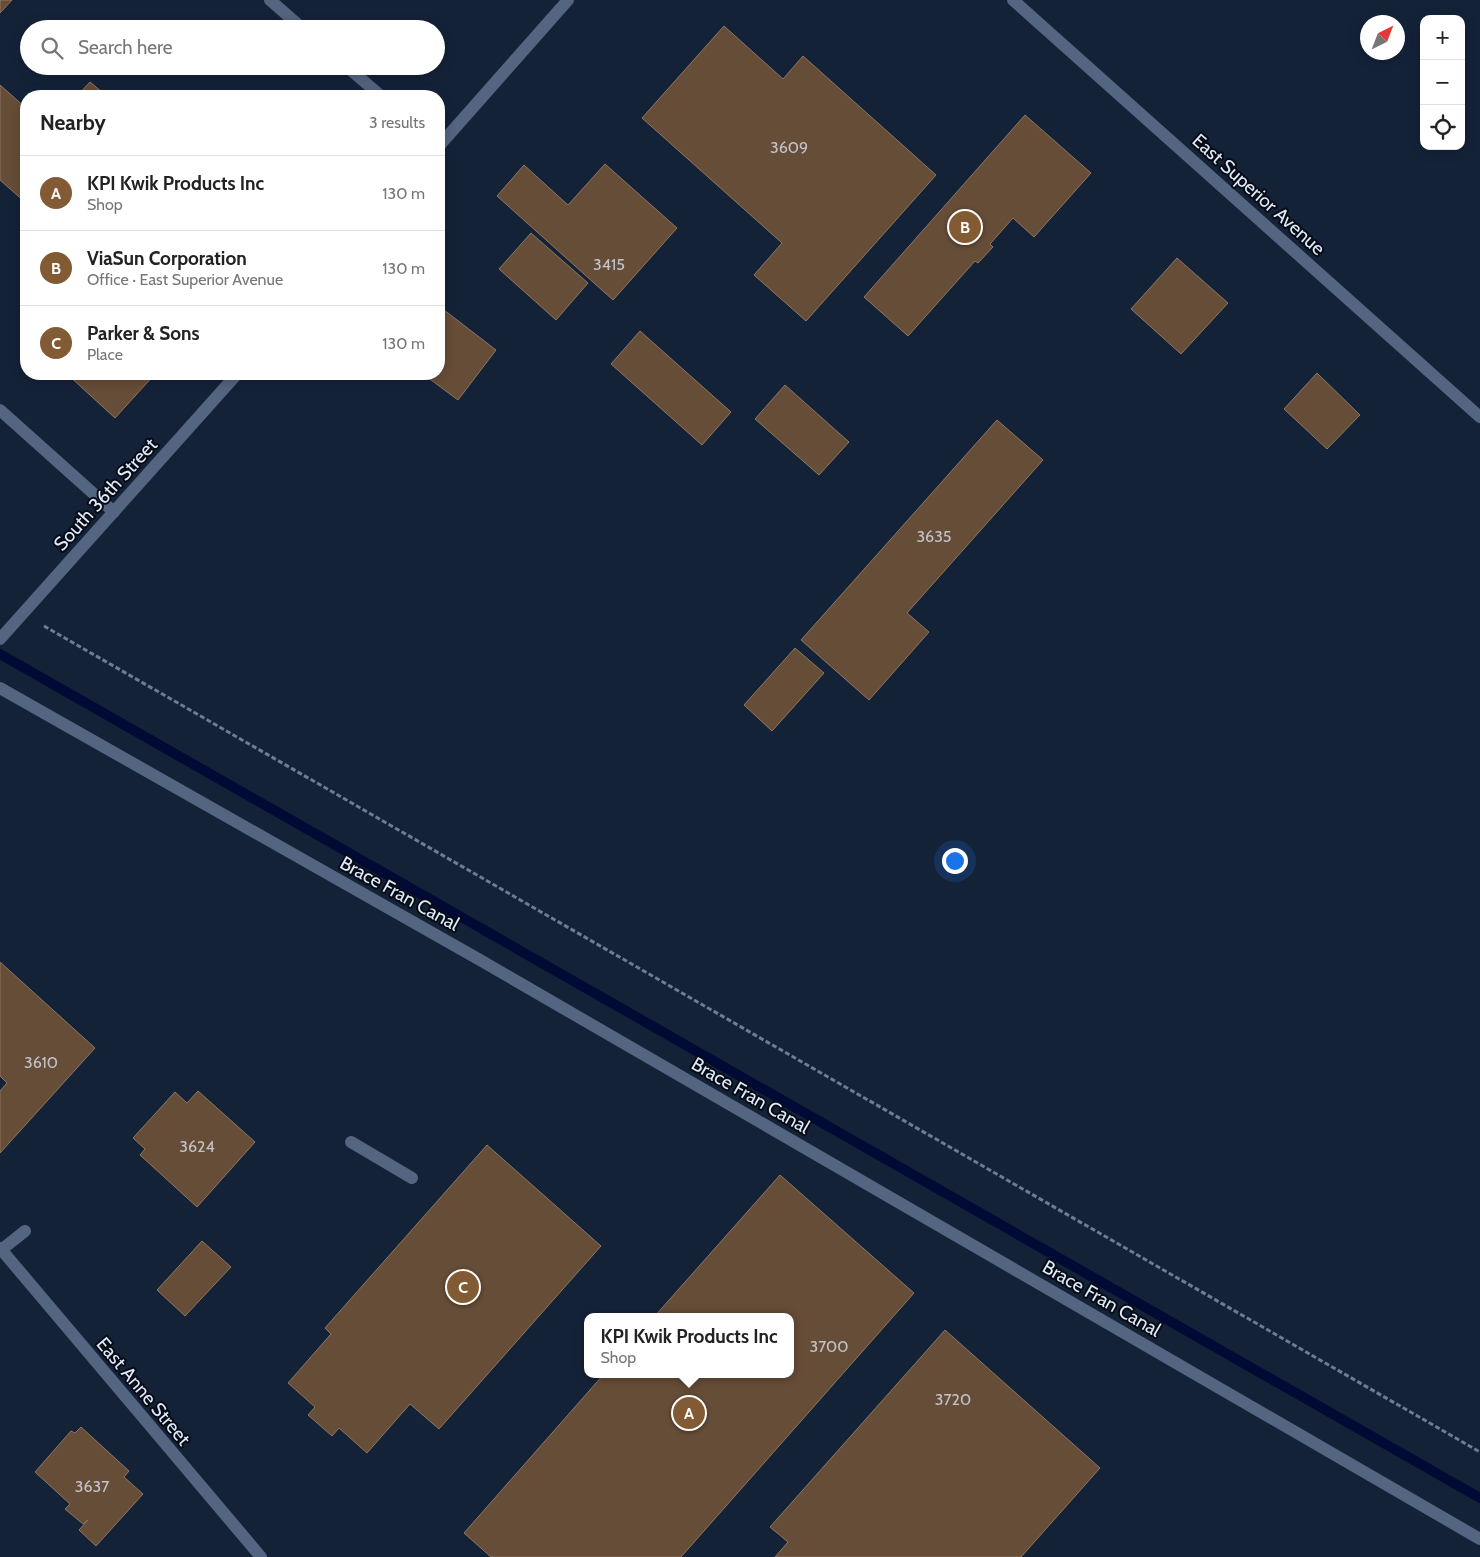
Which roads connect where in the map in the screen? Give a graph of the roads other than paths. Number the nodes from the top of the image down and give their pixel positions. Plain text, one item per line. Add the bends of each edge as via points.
1 (270, 0) edge
2 (568, 0) edge
3 (1014, 0) edge
4 (293, 20) edge
5 (356, 75) edge
6 (374, 90) edge
7 (445, 139) edge
8 (232, 380) edge
9 (0, 410) edge
10 (1480, 417) edge
11 (114, 512) junction
12 (0, 639) edge
13 (0, 688) edge
14 (350, 1142) dead end
15 (412, 1178) dead end
16 (25, 1231) dead end
17 (1, 1249) edge
18 (1480, 1539) edge
19 (260, 1557) edge

1 - 4 street
2 - 7 street
3 - 10 street, East Superior Avenue
5 - 6 street
8 - 11 street, South 36th Street
9 - 11 street
11 - 12 street, South 36th Street
13 - 18 street, Brace Fran Canal via 480,960
14 - 15 street
16 - 17 street
17 - 19 street, East Anne Street

